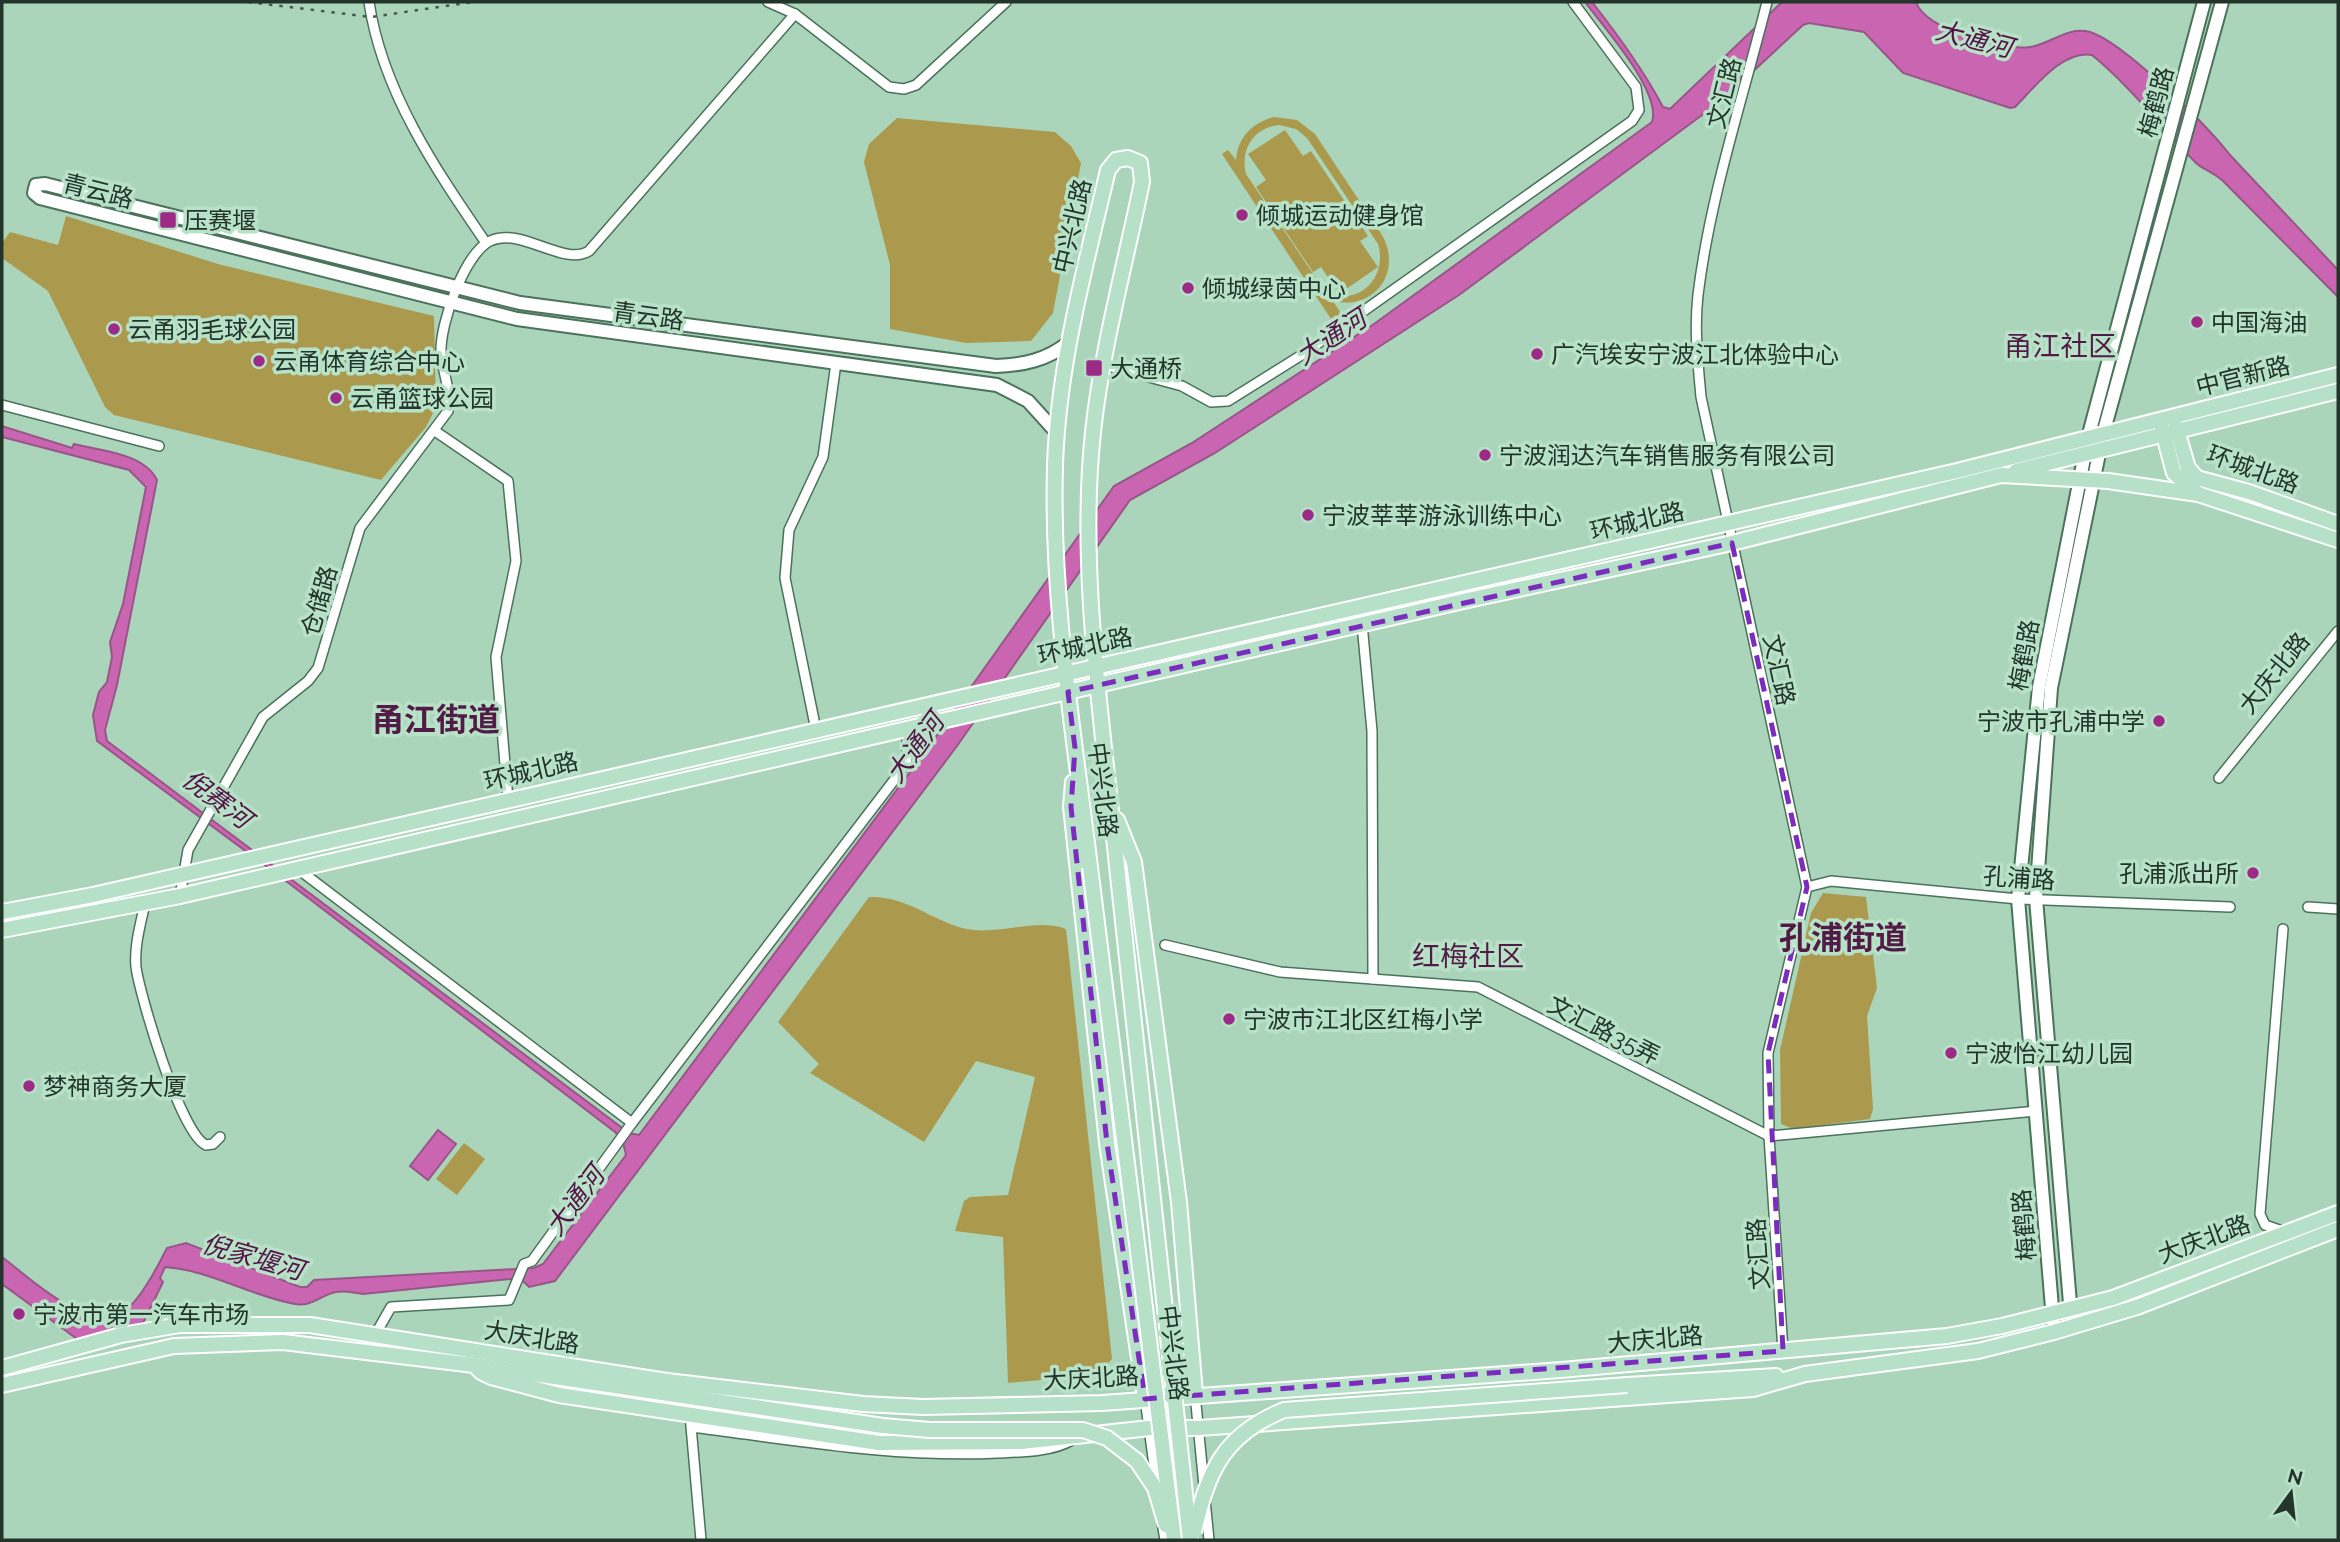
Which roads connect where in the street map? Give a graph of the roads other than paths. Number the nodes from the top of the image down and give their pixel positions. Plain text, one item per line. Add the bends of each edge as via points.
1 (369, 2) edge
2 (768, 2) edge
3 (1006, 2) edge
4 (1573, 2) edge
5 (2204, 2) edge
6 (2222, 2) edge
7 (1766, 6) edge
8 (796, 14) junction
9 (486, 243) junction
10 (458, 288) junction
11 (450, 302) junction
12 (1068, 343) junction
13 (836, 363) junction
14 (1104, 365) junction
15 (2338, 375) edge
16 (2338, 391) edge
17 (2, 405) edge
18 (2166, 419) junction
19 (435, 431) junction
20 (1058, 433) junction
21 (2103, 434) junction
22 (2171, 435) junction
23 (2088, 438) junction
24 (159, 446) dead end
25 (2092, 453) junction
26 (2001, 475) junction
27 (2087, 480) junction
28 (2199, 494) junction
29 (1728, 523) junction
30 (2338, 524) edge
31 (2338, 540) edge
32 (1731, 543) junction
33 (1362, 624) junction
34 (2338, 631) edge
35 (1096, 667) junction
36 (1065, 673) junction
37 (1099, 685) junction
38 (1068, 692) junction
39 (907, 729) junction
40 (816, 730) junction
41 (1075, 748) junction
42 (2219, 778) dead end
43 (508, 800) junction
44 (1110, 803) junction
45 (298, 869) junction
46 (184, 873) junction
47 (1807, 887) junction
48 (180, 896) junction
49 (2018, 899) junction
50 (2036, 899) junction
51 (145, 903) junction
52 (2230, 907) dead end
53 (2308, 907) dead end
54 (2338, 909) edge
55 (2, 912) edge
56 (2283, 929) dead end
57 (2, 930) edge
58 (1165, 945) dead end
59 (1373, 979) junction
60 (2036, 1111) junction
61 (631, 1124) junction
62 (1769, 1136) junction
63 (220, 1137) dead end
64 (2338, 1213) edge
65 (2338, 1229) edge
66 (2290, 1233) junction
67 (2070, 1309) junction
68 (2053, 1314) junction
69 (2072, 1327) junction
70 (2054, 1332) junction
71 (375, 1335) junction
72 (1783, 1351) junction
73 (474, 1365) junction
74 (2, 1368) edge
75 (1805, 1374) junction
76 (2, 1385) edge
77 (688, 1390) junction
78 (1195, 1394) junction
79 (1145, 1399) junction
80 (691, 1421) junction
81 (1150, 1428) junction
82 (1199, 1428) junction
83 (701, 1540) edge
84 (1164, 1540) edge
85 (1173, 1540) edge
86 (1191, 1540) edge
87 (1209, 1540) edge

1 - 9 street via 413,129
2 - 8 street
3 - 8 street via 916,85 904,89 888,87
4 - 14 street via 1636,87 1639,110 1632,121 1300,356 1228,401 1211,402 1182,386
5 - 23 street, 梅鹤路
6 - 21 street, 梅鹤路
7 - 29 street, 文汇路 via 1709,231 1698,309 1701,397
8 - 9 street via 589,251 574,255 504,238
9 - 10 street, 仓储路
10 - 11 street, 仓储路
10 - 11 street, 青云路 via 36,185 34,193 40,198
10 - 12 street, 青云路 via 520,303 996,366 1029,363
11 - 13 street, 青云路 via 517,319
11 - 19 street, 仓储路 via 441,349 449,404
12 - 14 main road, 中兴北路 via 1109,168 1116,160 1128,158 1140,163 1142,182
12 - 20 main road, 中兴北路
13 - 20 street, 青云路 via 1008,388 1028,401
13 - 40 street via 824,457 789,530 785,552 785,578
14 - 35 main road, 中兴北路 via 1093,433 1091,492
15 - 18 main road, 中官新路
16 - 22 main road, 中官新路
17 - 24 street
18 - 21 main road, 环城北路
18 - 22 main road, 环城北路
19 - 43 street via 508,481 516,561 496,657
19 - 46 street, 仓储路 via 360,528 318,668 263,717 188,850
20 - 36 main road, 中兴北路 via 1056,559
21 - 23 main road, 环城北路
21 - 25 street, 梅鹤路
22 - 25 main road, 环城北路
22 - 28 main road, 环城北路 via 2174,473
22 - 30 main road, 环城北路 via 2197,478
23 - 25 street, 梅鹤路
23 - 29 main road, 环城北路
25 - 26 main road, 环城北路
25 - 27 street, 梅鹤路
26 - 27 main road, 环城北路
26 - 32 main road, 环城北路
27 - 28 main road, 环城北路
27 - 49 street, 梅鹤路 via 2039,687
27 - 50 street, 梅鹤路 via 2051,688
28 - 31 main road, 环城北路
29 - 32 street, 文汇路
29 - 35 main road, 环城北路
32 - 33 main road, 环城北路
32 - 47 street, 文汇路
33 - 37 main road, 环城北路
33 - 59 street via 1371,731
34 - 42 street, 大庆北路
35 - 36 main road, 环城北路
35 - 37 main road, 中兴北路
36 - 38 main road, 中兴北路
36 - 40 main road, 环城北路
37 - 38 main road, 环城北路
37 - 44 main road, 中兴北路
38 - 39 main road, 环城北路
38 - 41 main road, 中兴北路
39 - 45 main road, 环城北路
39 - 61 street via 907,761 898,775
40 - 43 main road, 环城北路
41 - 79 main road via 1072,807 1107,1143
41 - 85 main road, 中兴北路, bridge
43 - 46 main road, 环城北路
44 - 78 main road via 1134,862 1178,1202
44 - 86 main road, 中兴北路, bridge
45 - 48 main road, 环城北路
45 - 61 street
46 - 48 street, 仓储路
46 - 55 main road, 环城北路
47 - 49 street, 孔浦路 via 1831,881
47 - 62 street, 文汇路 via 1768,1053
48 - 51 main road, 环城北路
49 - 50 street, 孔浦路
49 - 60 street, 梅鹤路
50 - 52 street, 孔浦路
50 - 67 street, 梅鹤路
51 - 57 main road, 环城北路
51 - 63 street via 136,966 159,1051 191,1132 206,1145
53 - 54 street
56 - 66 street via 2260,1214 2265,1225
58 - 59 street, 文汇路35弄 via 1280,972
59 - 62 street, 文汇路35弄 via 1478,987
60 - 62 street
60 - 68 street, 梅鹤路
61 - 71 street via 532,1261 524,1264 509,1300 391,1307
62 - 72 street, 文汇路
64 - 66 main road, 大庆北路
65 - 69 main road, 大庆北路 via 2137,1307
66 - 67 main road, 大庆北路 via 2113,1298
67 - 68 main road, 大庆北路
67 - 69 street, 梅鹤路
68 - 70 street, 梅鹤路
68 - 72 main road, 大庆北路 via 1947,1336
69 - 70 main road, 大庆北路
70 - 75 main road, 大庆北路 via 1978,1351
71 - 74 main road, 大庆北路 via 310,1325 180,1325 121,1335
71 - 77 main road, 大庆北路
72 - 78 main road, 大庆北路
73 - 76 main road, 大庆北路 via 284,1342 197,1344
73 - 77 main road, 大庆北路
73 - 80 main road, 大庆北路 via 491,1377 559,1395
75 - 82 main road, 大庆北路 via 1752,1389
75 - 86 main road, bridge via 1284,1410 1245,1431 1220,1458 1207,1483
77 - 79 main road, 大庆北路 via 923,1407
77 - 80 street
77 - 85 main road, bridge via 883,1426 1083,1430 1122,1447 1147,1474
78 - 79 main road, 大庆北路
78 - 82 street
79 - 81 street
80 - 81 main road, 大庆北路 via 879,1443 951,1445
80 - 83 street
81 - 82 main road, 大庆北路
81 - 84 street
82 - 87 street

